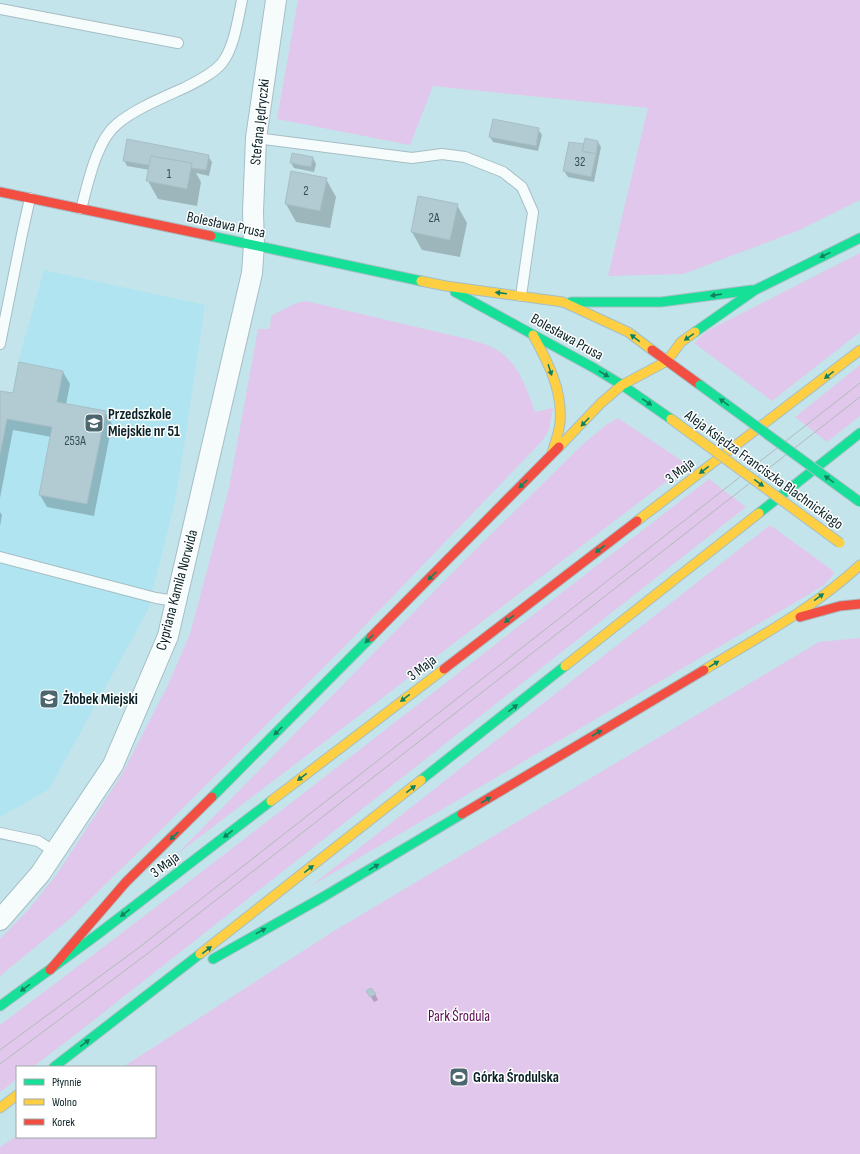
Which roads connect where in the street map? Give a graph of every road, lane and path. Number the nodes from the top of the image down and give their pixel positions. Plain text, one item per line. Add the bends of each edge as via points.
1 (242, 0) edge
2 (276, 0) edge
3 (0, 9) edge
4 (178, 43) dead end
5 (256, 138) junction
6 (0, 192) edge
7 (30, 198) junction
8 (81, 209) junction
9 (860, 238) edge
10 (254, 245) junction
11 (446, 286) junction
12 (755, 290) junction
13 (521, 296) junction
14 (564, 302) junction
15 (533, 335) junction
16 (0, 344) edge
17 (860, 350) edge
18 (667, 362) junction
19 (622, 385) junction
20 (700, 385) joint
21 (671, 419) joint
22 (860, 434) edge
23 (551, 456) junction
24 (860, 502) edge
25 (844, 546) dead end
26 (0, 557) edge
27 (860, 565) edge
28 (176, 602) junction
29 (860, 604) edge
30 (788, 620) junction
31 (0, 833) edge
32 (55, 852) junction
33 (0, 920) edge
34 (50, 970) junction
35 (154, 991) junction
36 (0, 1006) edge
37 (55, 1066) edge
38 (16, 1096) edge
39 (0, 1108) edge

1 - 8 lane via 232,42 222,63 203,78 148,104 116,124 101,144
2 - 5 street, Stefana Jędryczki
3 - 4 lane
5 - 10 street, Stefana Jędryczki
5 - 13 lane via 412,158 442,154 465,157 503,172 522,187 533,212
6 - 7 main road, Bolesława Prusa
7 - 8 main road, Bolesława Prusa
7 - 16 lane
8 - 10 main road, Bolesława Prusa
9 -> 12 main road
10 - 11 main road, Bolesława Prusa
10 - 28 street, Cypriana Kamila Norwida via 252,273 243,317
13 -> 11 main road, Bolesława Prusa
11 - 15 main road, Bolesława Prusa
12 -> 14 main road via 661,302
12 -> 18 main road via 682,342
13 - 14 main road, Bolesława Prusa
18 -> 14 main road, Bolesława Prusa via 628,332
15 -> 19 main road, Bolesława Prusa
15 -> 23 main road via 547,360 560,405 560,424
17 -> 34 main road, 3 Maja
18 - 19 main road
18 - 20 main road, Bolesława Prusa
19 -> 21 main road, Bolesława Prusa
19 -> 23 main road
24 -> 20 main road, Aleja Księdza Franciszka Blachnickiego, bridge
21 -> 25 main road, Aleja Księdza Franciszka Blachnickiego, bridge
35 -> 22 main road
23 -> 34 main road via 126,882
26 - 28 lane
30 -> 27 main road
28 - 32 street, Cypriana Kamila Norwida via 168,636 113,765
29 - 30 main road
35 -> 30 main road via 330,893
31 - 32 lane via 38,841
32 - 33 street, Cypriana Kamila Norwida via 40,874
34 -> 36 main road, 3 Maja
37 -> 35 main road
38 - 39 main road

